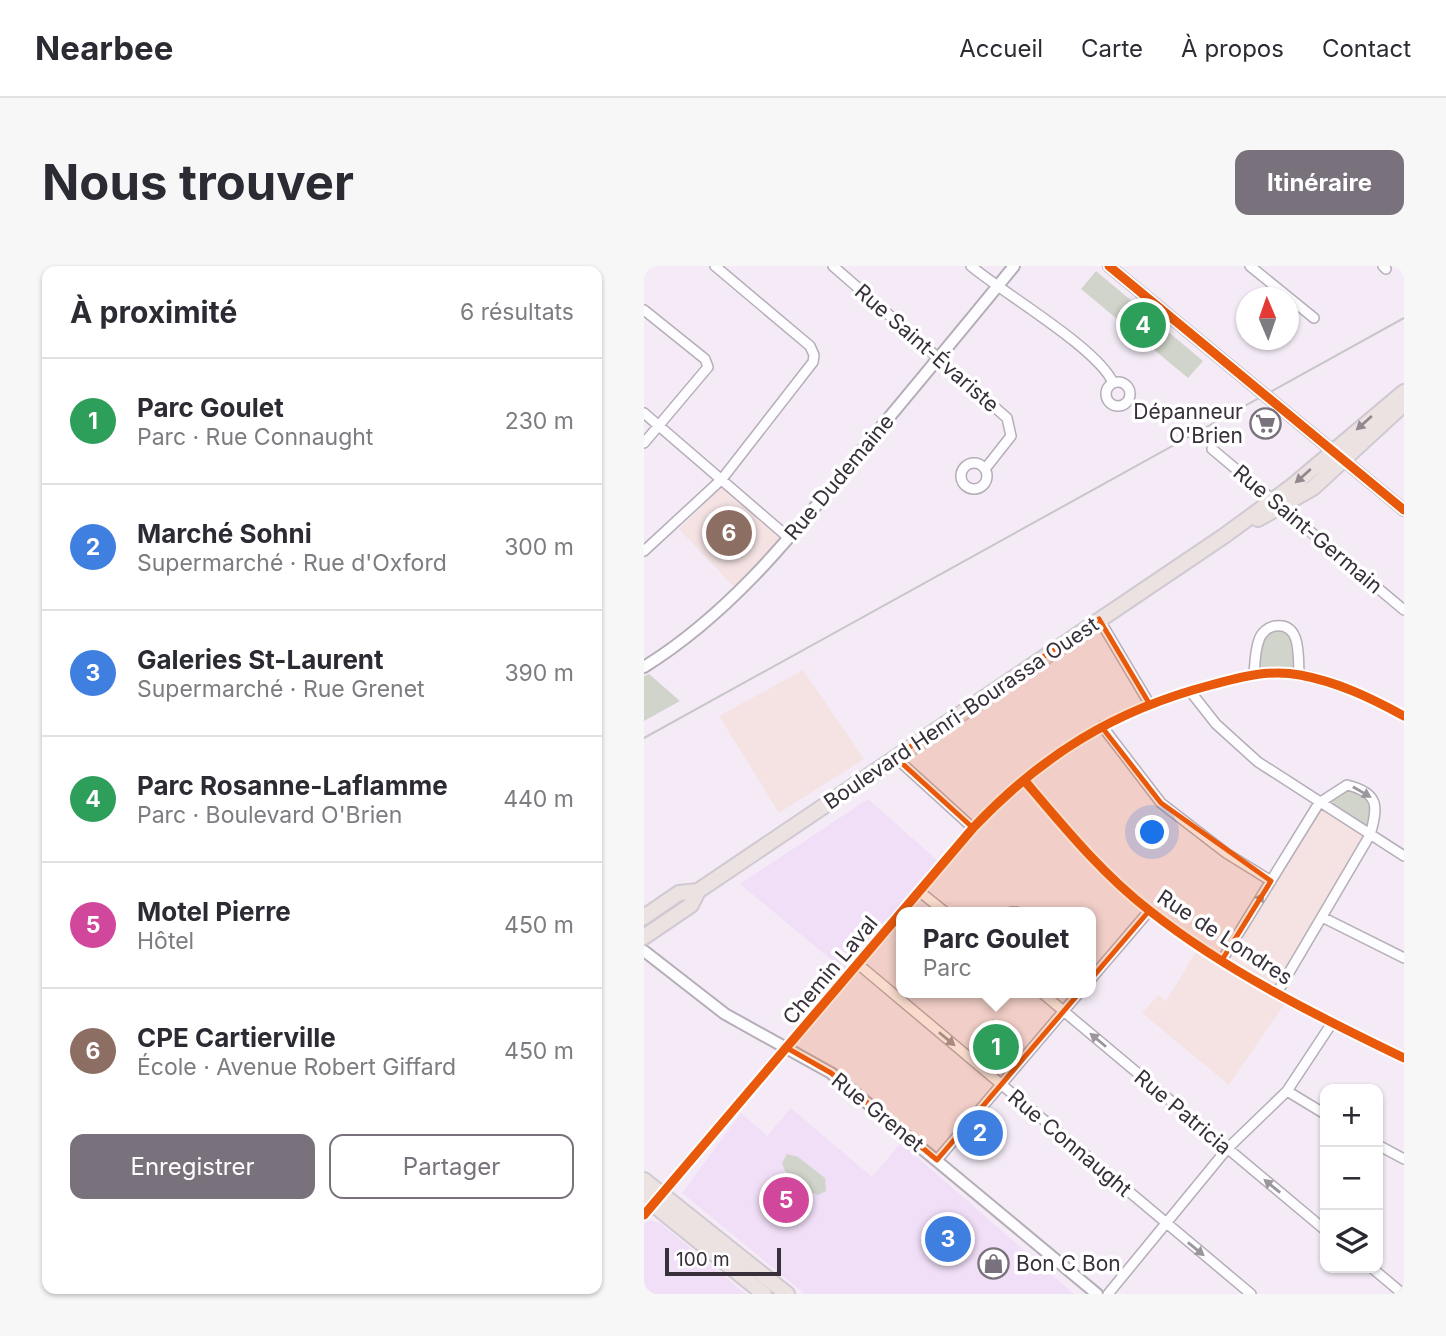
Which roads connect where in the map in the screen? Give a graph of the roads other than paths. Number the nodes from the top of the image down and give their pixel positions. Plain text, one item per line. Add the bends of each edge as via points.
1 (715, 266) edge
2 (833, 266) edge
3 (971, 266) edge
4 (1014, 266) edge
5 (1110, 266) edge
6 (1250, 266) edge
7 (997, 287) junction
8 (644, 310) edge
9 (1314, 318) dead end
10 (940, 356) junction
11 (1113, 383) dead end
12 (1404, 392) edge
13 (1404, 404) edge
14 (644, 412) edge
15 (660, 426) junction
16 (644, 443) edge
17 (1212, 449) dead end
18 (1332, 451) junction
19 (1344, 461) junction
20 (985, 469) dead end
21 (722, 479) junction
22 (1278, 504) junction
23 (1404, 510) edge
24 (789, 538) junction
25 (644, 551) edge
26 (1404, 610) edge
27 (1099, 620) junction
28 (644, 667) edge
29 (1254, 674) junction
30 (1299, 675) junction
31 (1190, 691) junction
32 (1149, 703) junction
33 (1404, 716) edge
34 (1101, 726) junction
35 (895, 757) junction
36 (1024, 780) junction
37 (1319, 803) junction
38 (973, 828) junction
39 (1370, 835) junction
40 (1404, 856) edge
41 (1271, 881) junction
42 (698, 891) junction
43 (919, 891) junction
44 (906, 907) edge
45 (938, 907) edge
46 (1149, 911) junction
47 (644, 917) edge
48 (1322, 917) junction
49 (896, 919) edge
50 (644, 937) edge
51 (644, 951) edge
52 (1404, 958) edge
53 (1222, 960) junction
54 (858, 964) junction
55 (1096, 973) edge
56 (1277, 993) junction
57 (896, 996) edge
58 (899, 998) edge
59 (1048, 998) edge
60 (1075, 998) edge
61 (1063, 1011) junction
62 (1332, 1023) junction
63 (787, 1048) junction
64 (1404, 1058) edge
65 (1001, 1084) junction
66 (1287, 1091) junction
67 (1320, 1111) edge
68 (1382, 1147) edge
69 (1227, 1149) junction
70 (1404, 1159) edge
71 (937, 1160) junction
72 (644, 1180) edge
73 (651, 1202) edge
74 (1165, 1224) junction
75 (1320, 1226) edge
76 (1378, 1273) edge
77 (764, 1294) edge
78 (787, 1294) edge
79 (1097, 1294) edge
80 (1108, 1294) edge
81 (1251, 1294) edge
82 (1403, 1294) edge

1 - 21 street via 810,346 814,355
2 - 10 street, Rue Saint-Évariste
3 - 7 street
4 - 7 street, Rue Dudemaine
5 - 18 street
6 - 9 street
7 - 10 street, Rue Dudemaine
7 - 11 street via 1103,367
8 - 15 street via 705,359 708,367
10 - 20 street, Rue Saint-Évariste via 1007,418 1011,427 1008,442
10 - 24 street, Rue Dudemaine
12 -> 18 main road, Boulevard Henri-Bourassa Ouest
13 - 19 main road, Boulevard Henri-Bourassa Ouest
14 - 15 street
15 - 16 street
15 - 21 street
17 - 22 street, Rue Saint-Germain
18 - 19 street
18 -> 22 main road, Boulevard Henri-Bourassa Ouest
19 - 22 main road, Boulevard Henri-Bourassa Ouest via 1310,490
19 - 23 street
21 - 24 street
21 - 25 street
22 - 26 street, Rue Saint-Germain
22 - 27 main road, Boulevard Henri-Bourassa Ouest
24 - 28 street, Rue Dudemaine via 723,608
27 - 32 street
27 - 35 main road, Boulevard Henri-Bourassa Ouest
29 - 30 street, Chemin Laval
29 - 30 street via 1263,632 1284,626 1294,633 1298,645
29 - 31 street, Chemin Laval
30 - 33 street, Chemin Laval via 1361,692
31 - 32 street, Chemin Laval
31 - 37 street via 1235,743
32 - 34 street, Chemin Laval
34 - 36 street, Chemin Laval
34 - 41 street via 1161,803
35 - 38 street
35 - 42 main road, Boulevard Henri-Bourassa Ouest
36 - 38 street, Chemin Laval
36 - 46 street, Rue de Londres via 1081,846
37 - 39 street
37 -> 39 street via 1347,785 1363,789 1374,799 1376,813
37 - 41 street
38 - 43 street, Chemin Laval
39 - 40 street
39 - 48 street
53 -> 41 street
42 - 47 main road, Boulevard Henri-Bourassa Ouest via 679,892
42 - 50 main road, Boulevard Henri-Bourassa Ouest via 691,905
43 - 44 street, Chemin Laval
43 - 45 street
46 - 53 street, Rue de Londres
46 - 55 street
48 - 52 street
48 - 56 street
49 - 54 street, Chemin Laval
51 - 63 street, Rue Grenet via 724,1014
53 - 56 street, Rue de Londres
54 -> 57 street, Rue Connaught
54 - 63 street, Chemin Laval
56 - 62 street, Rue de Londres
58 -> 65 street, Rue Connaught
59 - 61 street, Rue Patricia
60 - 61 street
61 - 65 street
69 -> 61 street, Rue Patricia
62 - 64 street, Rue de Londres
62 - 66 street
63 - 71 street, Rue Grenet via 831,1073
63 - 73 street, Chemin Laval
65 - 71 street
65 - 74 street, Rue Connaught
66 - 67 street
66 - 69 street
68 - 70 street
69 - 74 street
75 -> 69 street, Rue Patricia
71 - 79 street, Rue Grenet
72 - 73 main road
73 - 77 main road
73 - 78 main road
74 - 80 street
74 -> 81 street, Rue Connaught
76 - 82 street

